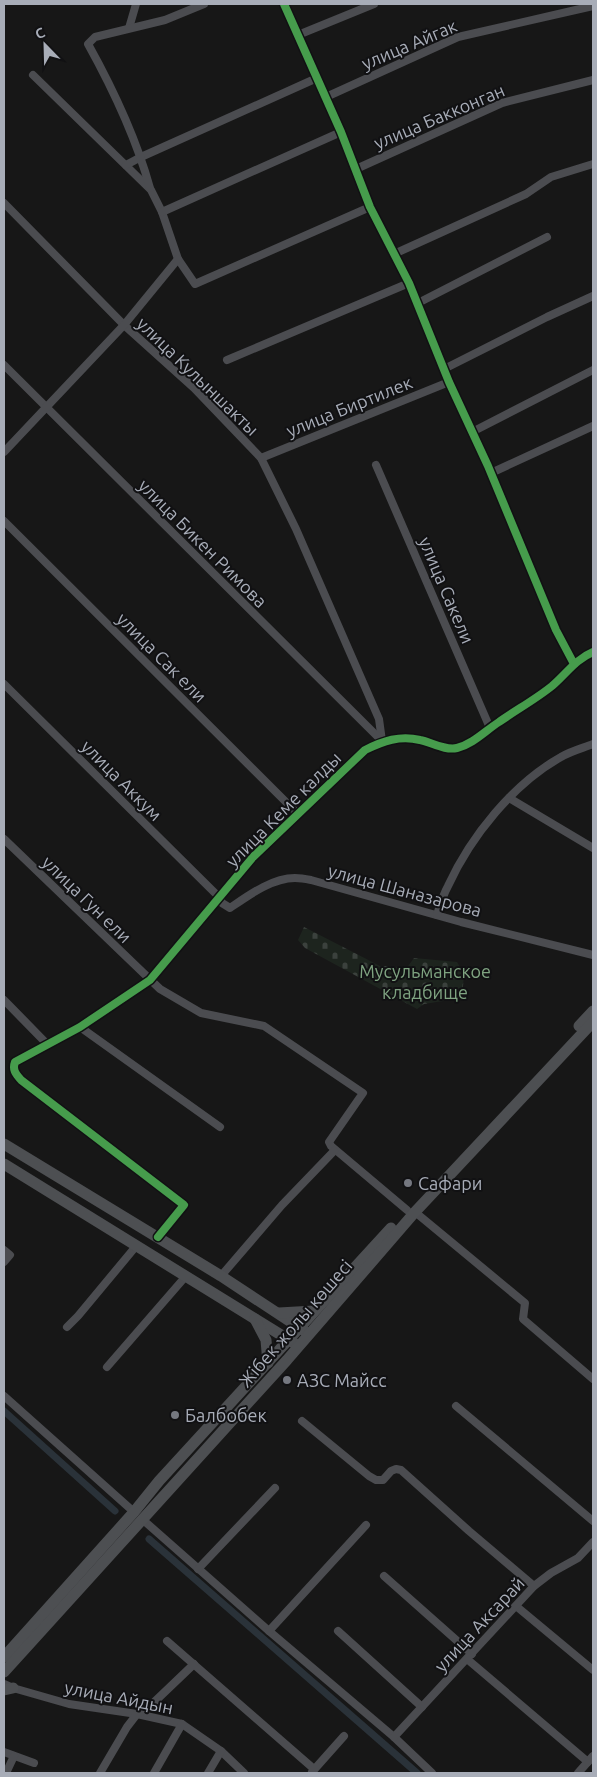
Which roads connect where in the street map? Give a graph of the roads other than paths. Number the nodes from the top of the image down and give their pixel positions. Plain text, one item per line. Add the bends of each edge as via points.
1 (136, 4) edge
2 (204, 4) edge
3 (284, 4) edge
4 (374, 4) edge
5 (593, 6) edge
6 (129, 28) junction
7 (298, 35) junction
8 (34, 75) dead end
9 (317, 78) junction
10 (593, 80) edge
11 (326, 97) junction
12 (341, 132) junction
13 (141, 157) junction
14 (593, 164) edge
15 (126, 165) junction
16 (356, 169) junction
17 (151, 190) junction
18 (4, 203) edge
19 (370, 207) junction
20 (162, 212) junction
21 (547, 237) dead end
22 (394, 254) junction
23 (178, 259) junction
24 (409, 283) junction
25 (593, 296) edge
26 (418, 303) junction
27 (124, 325) junction
28 (227, 360) dead end
29 (4, 365) edge
30 (444, 369) junction
31 (593, 370) edge
32 (449, 382) junction
33 (46, 408) junction
34 (593, 426) edge
35 (472, 432) junction
36 (4, 452) edge
37 (261, 458) junction
38 (376, 465) dead end
39 (491, 473) junction
40 (4, 521) edge
41 (593, 652) edge
42 (574, 664) junction
43 (4, 684) edge
44 (490, 728) junction
45 (382, 741) junction
46 (593, 744) edge
47 (509, 798) junction
48 (298, 814) junction
49 (4, 839) edge
50 (593, 848) edge
51 (219, 897) junction
52 (437, 914) junction
53 (593, 955) edge
54 (150, 980) junction
55 (4, 1000) edge
56 (593, 1011) edge
57 (592, 1026) edge
58 (80, 1027) junction
59 (48, 1045) junction
60 (220, 1127) dead end
61 (4, 1145) edge
62 (334, 1151) junction
63 (4, 1164) edge
64 (411, 1211) junction
65 (158, 1237) junction
66 (137, 1245) junction
67 (4, 1250) edge
68 (4, 1262) edge
69 (186, 1276) junction
70 (221, 1276) junction
71 (314, 1311) junction
72 (278, 1313) junction
73 (254, 1318) junction
74 (67, 1327) dead end
75 (304, 1331) junction
76 (294, 1343) junction
77 (268, 1363) junction
78 (107, 1367) dead end
79 (593, 1379) edge
80 (4, 1396) edge
81 (456, 1406) dead end
82 (302, 1421) dead end
83 (274, 1488) dead end
84 (138, 1516) junction
85 (593, 1521) edge
86 (366, 1525) dead end
87 (593, 1542) edge
88 (198, 1569) junction
89 (384, 1576) dead end
90 (534, 1586) junction
91 (516, 1606) junction
92 (269, 1631) junction
93 (338, 1631) dead end
94 (167, 1641) dead end
95 (4, 1657) edge
96 (469, 1657) junction
97 (194, 1664) junction
98 (593, 1670) edge
99 (4, 1672) edge
100 (7, 1687) edge
101 (422, 1707) junction
102 (137, 1714) junction
103 (182, 1724) junction
104 (344, 1736) dead end
105 (394, 1737) junction
106 (221, 1751) junction
107 (4, 1752) edge
108 (14, 1756) junction
109 (591, 1759) edge
110 (34, 1763) dead end
111 (312, 1771) edge
112 (6, 1773) edge
113 (100, 1773) edge
114 (154, 1773) edge
115 (208, 1773) edge
116 (244, 1773) edge
117 (432, 1773) edge
118 (578, 1773) edge

1 - 6 street
2 - 6 street via 164,20
3 - 7 street
4 - 7 street
5 - 11 street, улица Айгак via 458,37
6 - 13 street via 95,37 88,44
7 - 9 street
8 - 15 street
9 - 11 street
9 - 13 street
10 - 16 street, улица Бакконган via 502,102
11 - 12 street
12 - 16 street
12 - 20 street
13 - 15 street
13 - 17 street
14 - 22 street via 551,177 526,194
15 - 17 street
16 - 19 street
17 - 20 street
18 - 27 street, улица Кулыншакты
19 - 22 street
19 - 23 street via 196,284
20 - 23 street
21 - 26 street
22 - 24 street
23 - 27 street
24 - 26 street
24 - 28 street
25 - 30 street
26 - 30 street
27 - 33 street
27 - 37 street, улица Кулыншакты via 194,388
29 - 33 street, улица Бикен Римова
30 - 32 street
31 - 35 street
32 - 35 street
32 - 37 street, улица Биртилек
33 - 36 street
33 - 45 street, улица Бикен Римова
34 - 39 street
35 - 39 street
37 - 45 street, улица Кулыншакты via 296,529 379,720
38 - 44 street, улица Сакели
39 - 42 street via 556,630
40 - 48 street, улица Сак ели
41 - 42 street, улица Кеме калды
42 - 44 street, улица Кеме калды via 550,687
43 - 51 street, улица Аккум
44 - 45 street, улица Кеме калды via 455,748 419,739
45 - 48 street, улица Кеме калды via 365,750
46 - 47 street via 562,756
47 - 50 street
47 - 52 street via 459,864
48 - 51 street, улица Кеме калды via 253,857
49 - 54 street, улица Гун ели
51 - 52 street, улица Шаназарова via 230,908 261,888 295,878
51 - 54 street, улица Кеме калды
52 - 53 street, улица Шаназарова
54 - 58 street, улица Кеме калды
54 - 62 street, улица Гун ели via 201,1013 264,1026 363,1093 329,1142
55 - 59 street
56 - 64 main road, Жібек жолы көшесі
57 - 64 main road, Жібек жолы көшесі
58 - 59 street, улица Кеме калды
58 - 60 street
59 - 65 street, улица Кеме калды via 15,1062 14,1072 184,1205
61 - 65 main road
62 - 64 street
62 - 70 street
63 - 66 main road
64 - 71 main road, Жібек жолы көшесі
64 - 75 main road, Жібек жолы көшесі
64 - 79 street via 525,1303 523,1319
65 - 70 main road
66 - 69 main road
66 - 74 street
67 - 68 street via 10,1255
69 - 73 main road
69 - 78 street
70 - 72 main road
71 - 72 main road
71 - 75 main road, Жібек жолы көшесі
72 - 75 main road
73 - 76 main road
73 - 77 main road via 266,1340
75 - 76 main road, Жібек жолы көшесі
76 - 77 main road, Жібек жолы көшесі
76 - 84 main road, Жібек жолы көшесі
77 - 84 main road, Жібек жолы көшесі via 159,1481
80 - 84 street
81 - 85 street
82 - 90 street via 376,1480 382,1480 396,1469 401,1470
83 - 88 street
84 - 88 street
84 - 95 main road, Жібек жолы көшесі
84 - 99 main road, Жібек жолы көшесі
86 - 92 street
87 - 90 street, улица Аксарай via 578,1558
88 - 92 street
89 - 96 street
90 - 91 street, улица Аксарай
91 - 96 street, улица Аксарай
91 - 98 street
92 - 105 street
93 - 101 street
94 - 97 street
96 - 101 street, улица Аксарай
96 - 109 street
97 - 102 street via 149,1707
97 - 111 street
100 - 102 street, улица Айдын via 69,1704
101 - 105 street, улица Аксарай
102 - 103 street, улица Айдын
102 - 113 street
103 - 106 street, улица Айдын
103 - 114 street
104 - 111 street
105 - 117 street
106 - 115 street
106 - 116 street, улица Айдын
107 - 108 street
108 - 110 street
108 - 112 street
109 - 118 street

